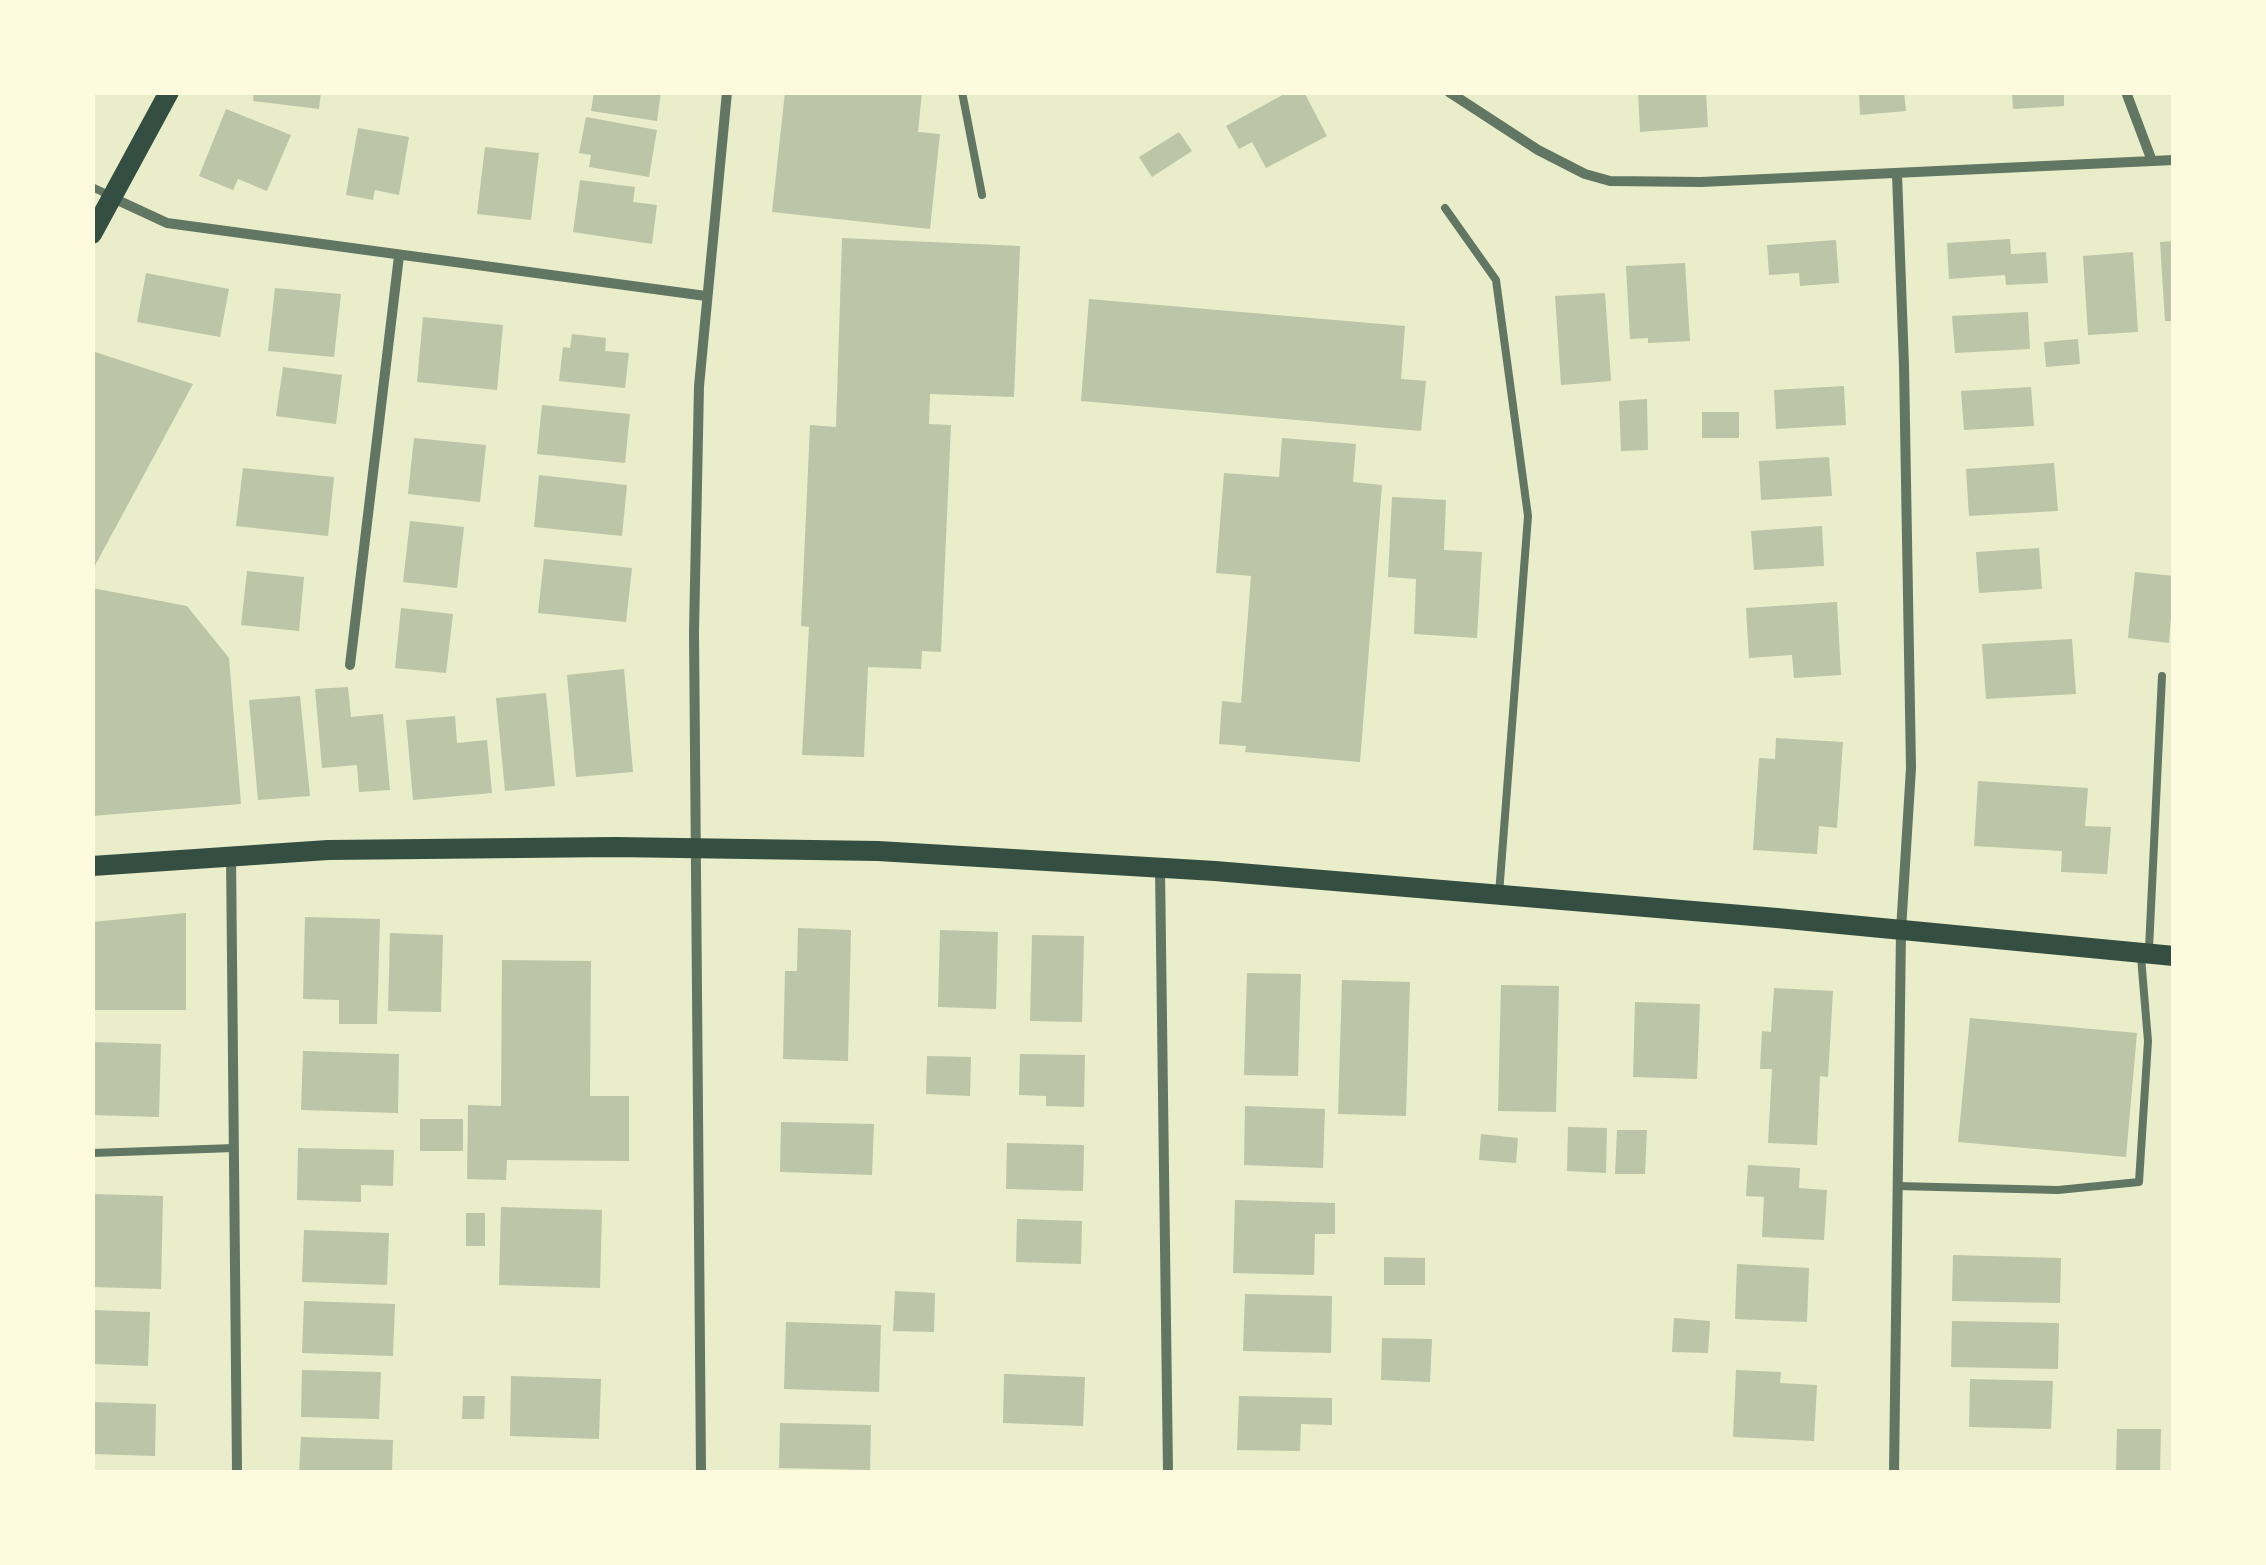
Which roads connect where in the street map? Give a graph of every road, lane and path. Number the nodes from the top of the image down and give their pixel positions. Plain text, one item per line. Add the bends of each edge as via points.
1 (169, 92) edge
2 (727, 92) edge
3 (962, 92) edge
4 (1449, 92) edge
5 (2126, 92) edge
6 (2152, 160) junction
7 (2174, 160) edge
8 (1897, 174) junction
9 (92, 187) edge
10 (982, 195) dead end
11 (113, 198) junction
12 (1445, 208) dead end
13 (92, 234) edge
14 (399, 256) junction
15 (706, 296) junction
16 (350, 665) dead end
17 (2162, 676) dead end
18 (698, 848) junction
19 (231, 855) junction
20 (92, 866) edge
21 (1160, 868) junction
22 (1499, 895) junction
23 (1901, 930) junction
24 (2144, 954) junction
25 (2174, 956) edge
26 (234, 1148) junction
27 (92, 1153) edge
28 (1897, 1186) junction
29 (237, 1472) edge
30 (701, 1472) edge
31 (1168, 1472) edge
32 (1894, 1472) edge

1 - 11 main road
2 - 15 street
3 - 10 lane
4 - 8 street via 1538,150 1610,181
5 - 6 street
6 - 7 street
6 - 8 street
8 - 23 street via 1911,768
9 - 11 lane
11 - 13 main road
11 - 14 street via 158,222
12 - 22 lane via 1496,280 1528,516
14 - 15 street
14 - 16 street
15 - 18 street via 695,594
17 - 24 lane
18 - 19 main road
18 - 21 main road
18 - 30 street
19 - 20 main road
19 - 26 street
21 - 22 main road
21 - 31 street
22 - 23 main road
23 - 24 main road
23 - 28 street
24 - 25 main road
24 - 28 lane via 2148,1041 2139,1182 2058,1190
26 - 27 lane
26 - 29 street
28 - 32 street

